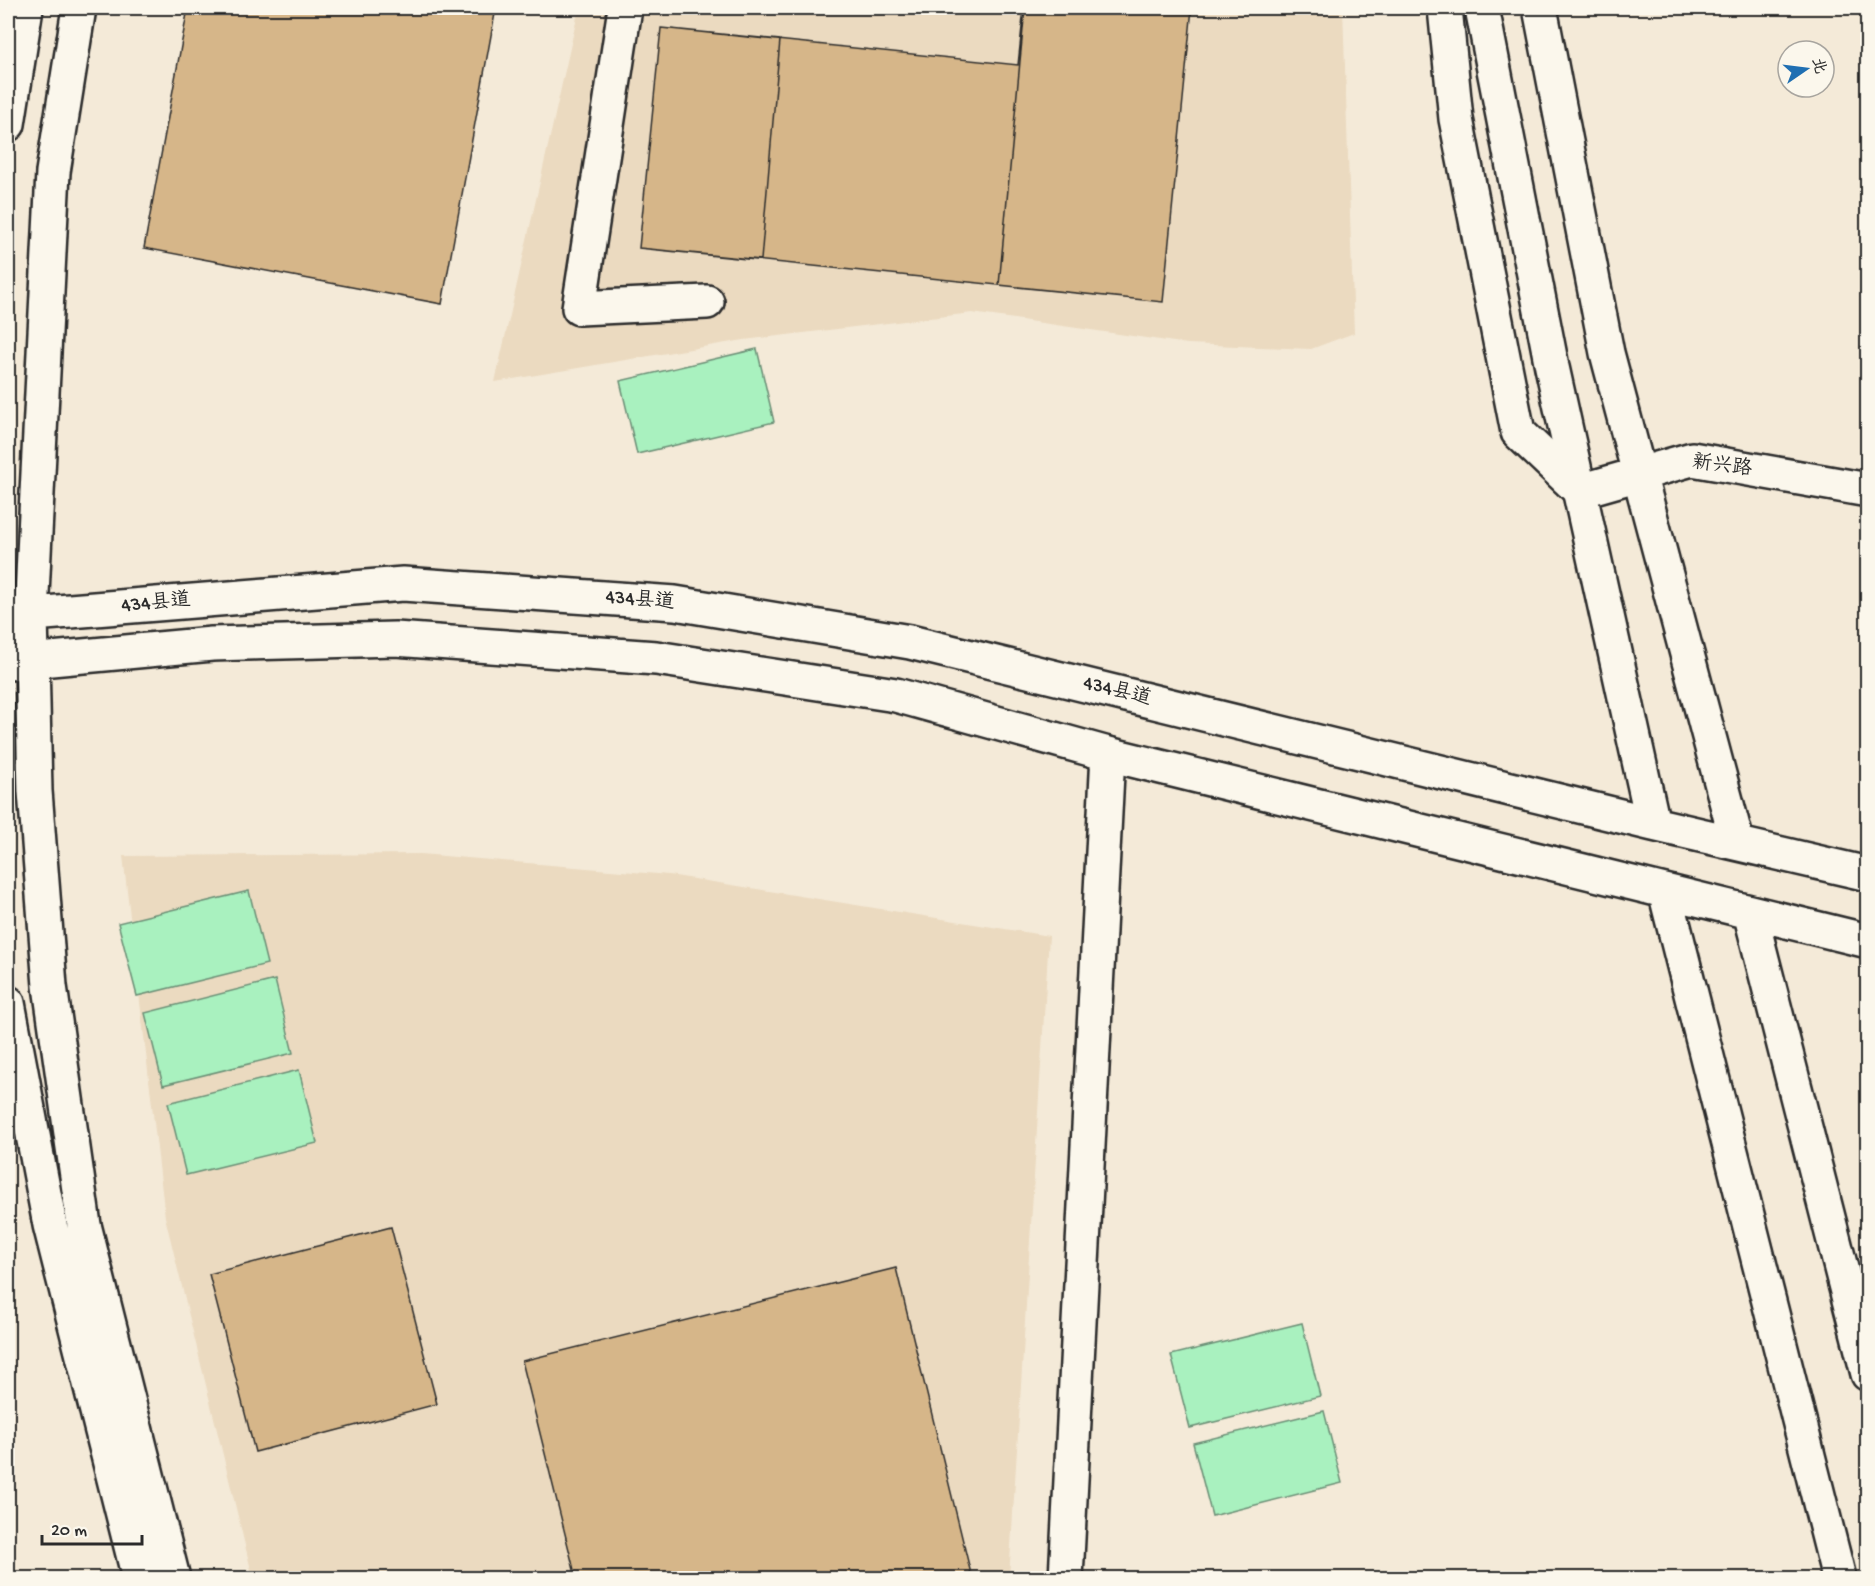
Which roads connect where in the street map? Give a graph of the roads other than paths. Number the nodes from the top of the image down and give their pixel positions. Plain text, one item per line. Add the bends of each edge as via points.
1 (26, 8) edge
2 (80, 8) edge
3 (625, 8) edge
4 (1445, 8) edge
5 (1482, 8) edge
6 (1540, 8) edge
7 (8, 124) edge
8 (707, 302) dead end
9 (1639, 474) junction
10 (1868, 489) edge
11 (1580, 491) junction
12 (20, 615) edge
13 (19, 662) edge
14 (1108, 754) junction
15 (1653, 824) junction
16 (1737, 842) junction
17 (1868, 874) edge
18 (1665, 891) junction
19 (1750, 912) junction
20 (1868, 941) edge
21 (8, 1003) edge
22 (1868, 1374) edge
23 (139, 1578) edge
24 (173, 1578) edge
25 (1066, 1578) edge
26 (1839, 1578) edge

1 - 7 main road
2 - 12 main road via 53,172
3 - 8 main road via 579,308
4 - 11 main road via 1456,118 1518,432
5 - 11 main road
6 - 9 main road via 1607,353
9 - 10 main road, 新兴路 via 1692,459
9 - 11 main road, 新兴路
9 - 16 main road
11 - 15 main road
12 - 13 main road
12 - 15 main road, 434县道 via 403,584 675,603 910,642
13 - 14 main road via 212,644 395,639 656,658 896,695
13 - 24 main road via 50,986 84,1225
14 - 18 main road
14 - 25 main road
15 - 16 main road, 434县道
16 - 17 main road, 434县道
18 - 19 main road
18 - 26 main road
19 - 20 main road
19 - 22 main road
21 - 23 main road via 50,1225

